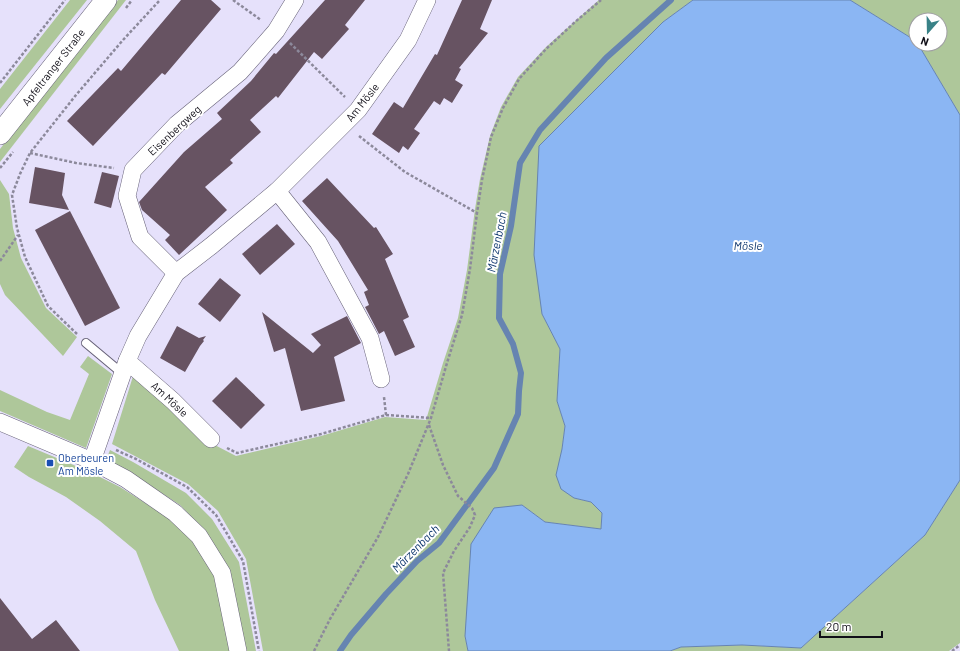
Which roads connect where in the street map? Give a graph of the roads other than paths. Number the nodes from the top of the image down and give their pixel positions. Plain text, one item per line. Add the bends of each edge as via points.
1 (106, 0) edge
2 (296, 0) edge
3 (427, 0) edge
4 (0, 134) edge
5 (277, 190) junction
6 (176, 273) junction
7 (86, 343) road end
8 (125, 367) junction
9 (381, 379) road end
10 (0, 422) edge
11 (211, 439) road end
12 (92, 461) junction
13 (238, 651) edge

1 - 4 street, Apfeltranger Straße
2 - 6 street, Eisenbergweg via 276,31 240,72 177,124 132,170 127,196 140,237
3 - 5 street, Am Mösle via 408,40 358,110
5 - 6 street, Am Mösle
5 - 9 street via 318,242 370,338
6 - 8 street, Am Mösle via 138,336
7 - 8 lane
8 - 11 street, Am Mösle via 173,401
8 - 12 street, Am Mösle
10 - 12 street
12 - 13 street via 126,479 175,514 199,536 222,573

